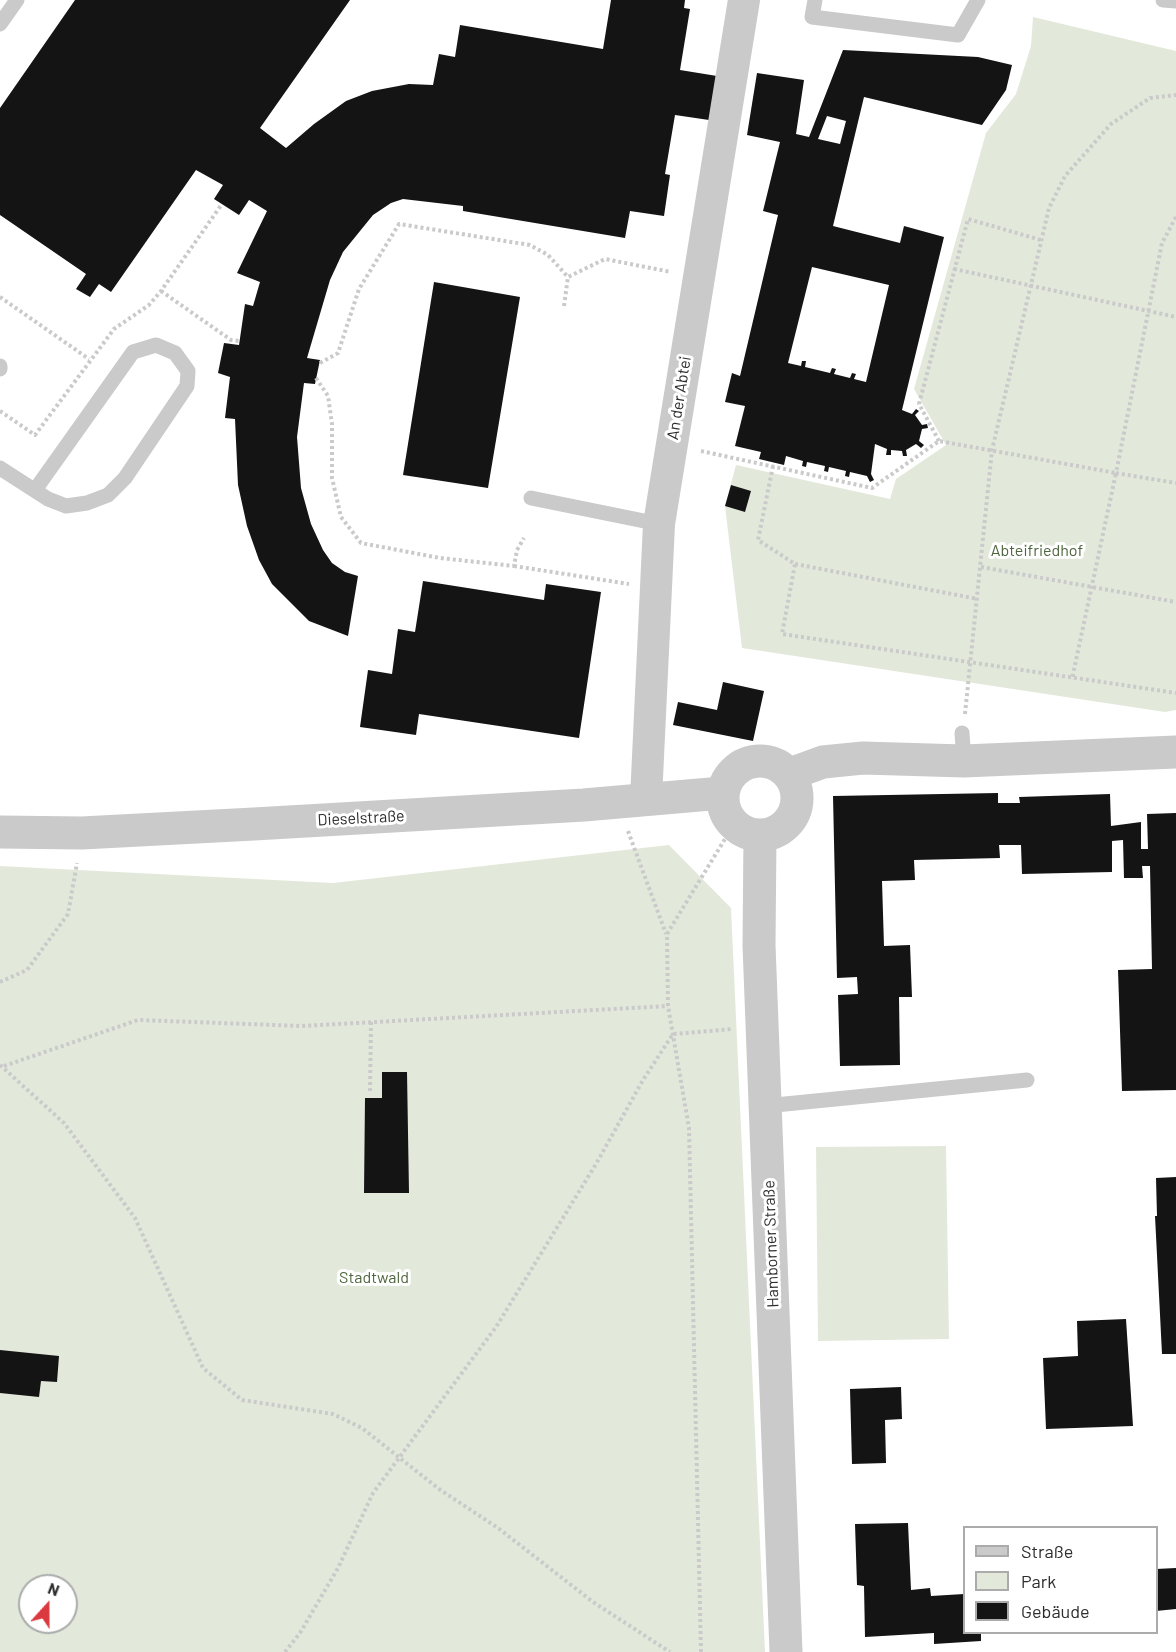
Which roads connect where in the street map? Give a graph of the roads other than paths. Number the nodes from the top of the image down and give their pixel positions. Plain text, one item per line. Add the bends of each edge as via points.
1 (17, 0) edge
2 (744, 0) edge
3 (815, 0) edge
4 (978, 0) edge
5 (1163, 0) edge
6 (1176, 1) edge
7 (0, 24) edge
8 (0, 468) edge
9 (35, 490) junction
10 (531, 498) dead end
11 (659, 524) junction
12 (1176, 752) edge
13 (790, 774) junction
14 (722, 793) junction
15 (631, 801) junction
16 (747, 831) junction
17 (0, 832) edge
18 (1027, 1080) dead end
19 (765, 1106) junction
20 (786, 1652) edge

1 - 7 lane
2 - 11 street, An der Abtei
3 - 4 lane via 812,17 958,35
5 - 6 lane
8 - 9 lane
9 - 9 lane via 66,506 108,495 125,478 187,386 188,371 175,353 156,345 133,352
10 - 11 lane
11 - 15 street, An der Abtei via 656,588
12 - 13 street via 963,747 823,762
13 - 14 street via 771,763 750,762 727,779
13 - 16 street via 798,794 794,815 780,831
14 - 15 street, Dieselstraße
14 - 16 street via 724,810
15 - 17 street, Dieselstraße via 82,833
16 - 19 street, Hamborner Straße
18 - 19 lane
19 - 20 street, Hamborner Straße

